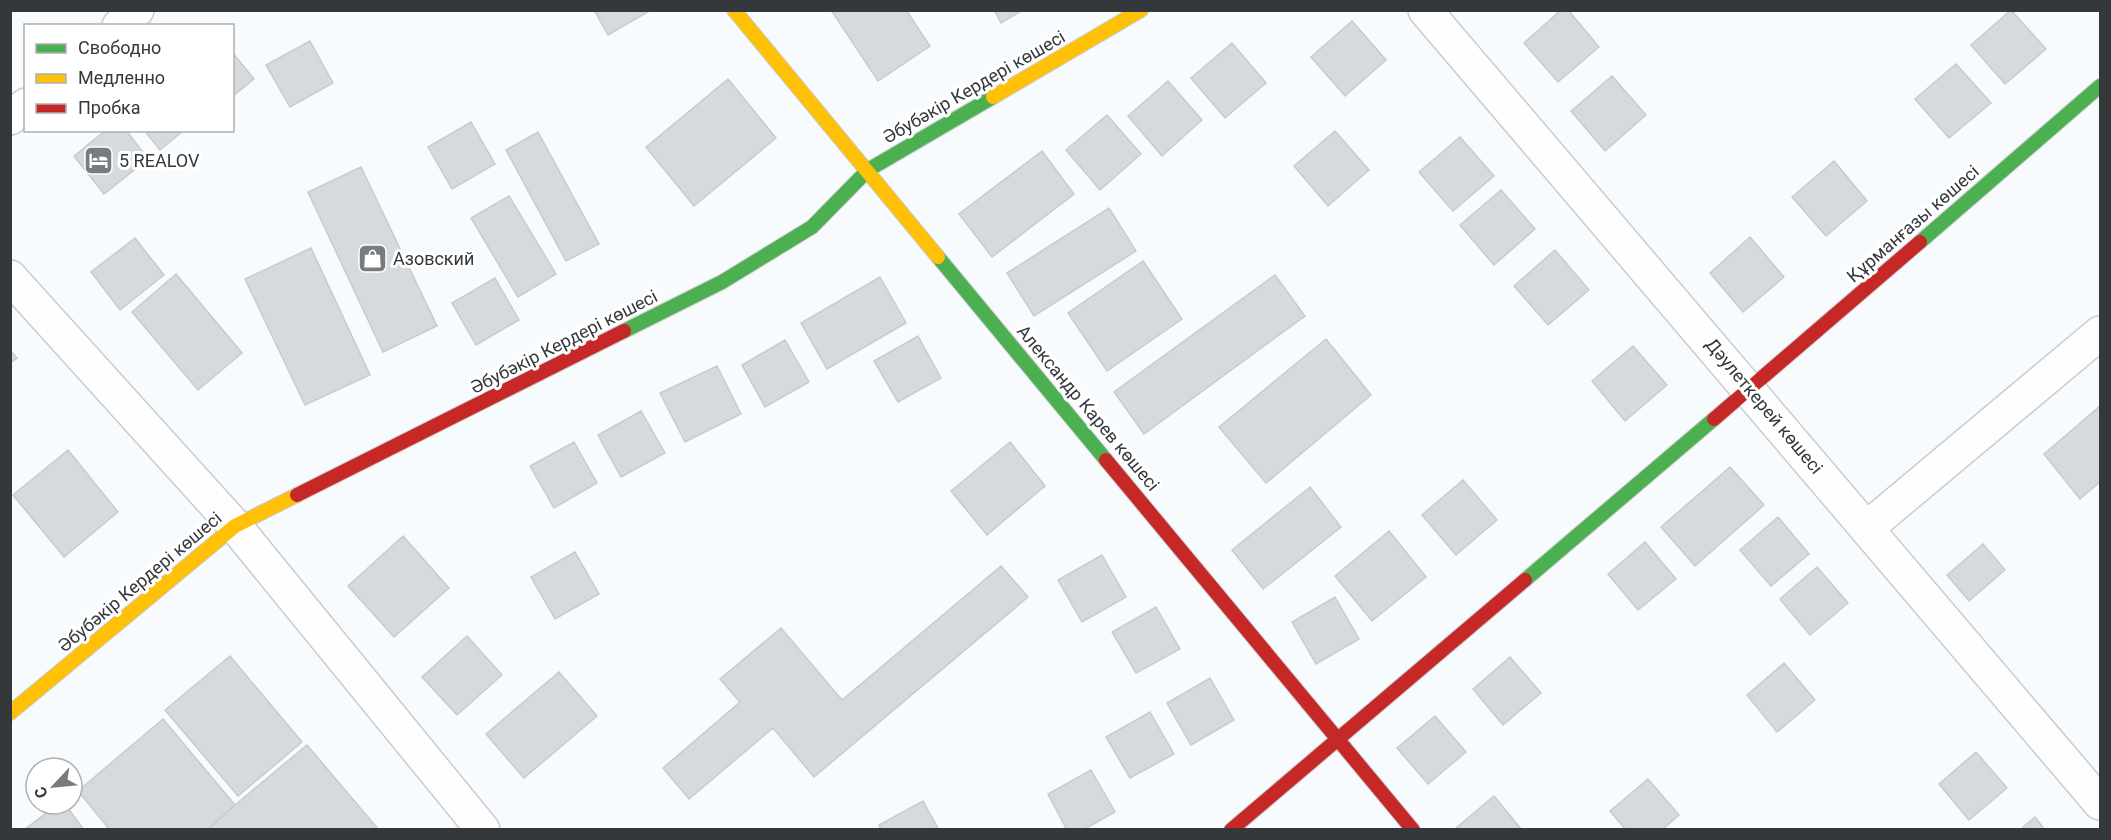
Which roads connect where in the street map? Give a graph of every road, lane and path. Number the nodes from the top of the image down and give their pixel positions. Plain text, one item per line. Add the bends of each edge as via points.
1 (137, 10) edge
2 (734, 10) edge
3 (1141, 10) edge
4 (1425, 10) edge
5 (121, 24) edge
6 (2100, 86) edge
7 (24, 107) edge
8 (10, 118) edge
9 (868, 170) junction
10 (10, 277) edge
11 (2100, 333) edge
12 (1750, 389) junction
13 (235, 526) junction
14 (1867, 528) junction
15 (10, 713) edge
16 (1339, 739) junction
17 (2100, 803) edge
18 (483, 830) edge
19 (1231, 830) edge
20 (1413, 830) edge

1 - 5 street
2 - 9 street, Александр Карев көшесі
3 - 9 street, Әбубәкір Кердері көшесі
4 - 12 street, Дәулеткерей көшесі
6 - 12 street, Құрманғазы көшесі
7 - 8 street
9 - 13 street, Әбубәкір Кердері көшесі via 812,227 722,282
9 - 16 street, Александр Карев көшесі
10 - 13 street
11 - 14 street
12 - 14 street, Дәулеткерей көшесі
12 - 16 street, Құрманғазы көшесі
13 - 15 street, Әбубәкір Кердері көшесі
13 - 18 street
14 - 17 street, Дәулеткерей көшесі
16 - 19 street, Құрманғазы көшесі
16 - 20 street, Александр Карев көшесі

